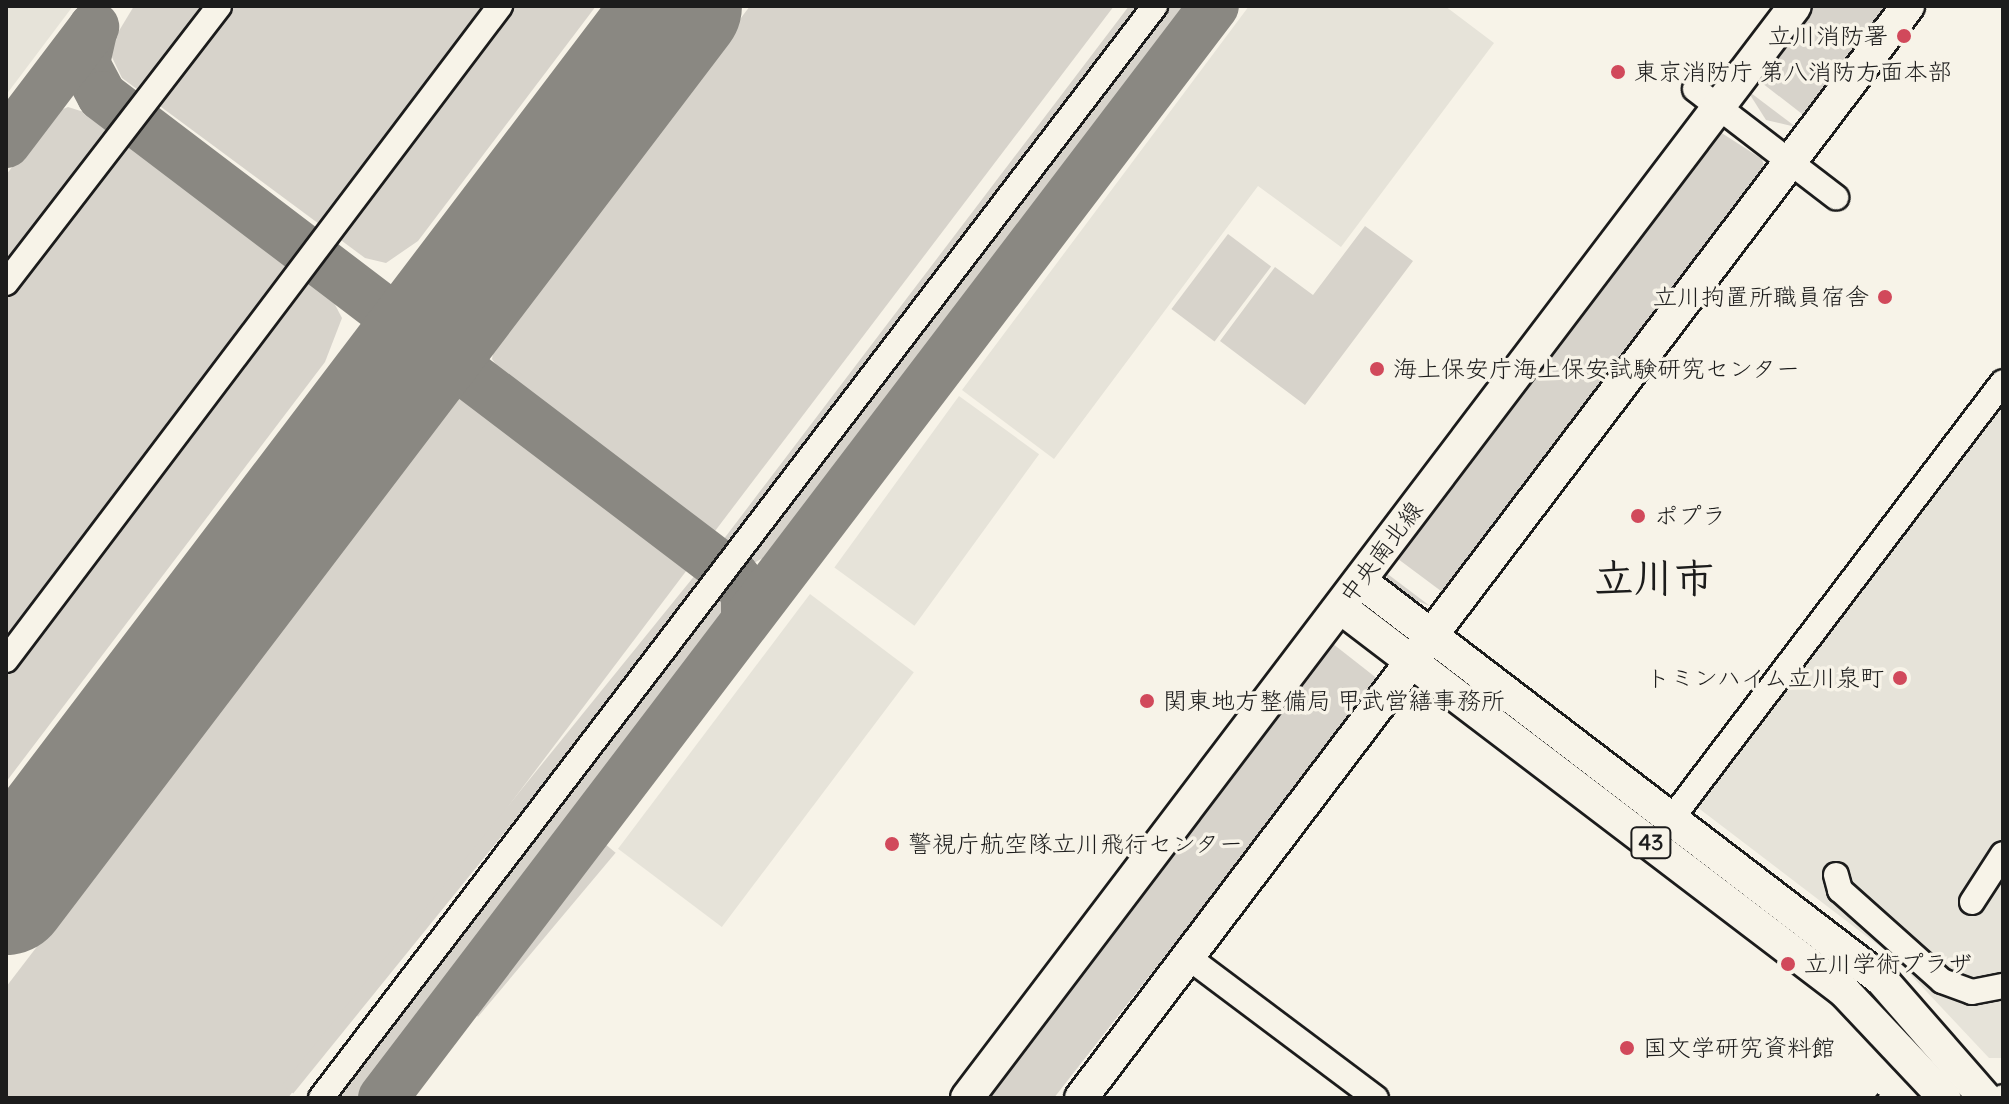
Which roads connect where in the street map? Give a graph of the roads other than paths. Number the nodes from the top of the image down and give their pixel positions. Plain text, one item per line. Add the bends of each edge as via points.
1 (219, 6) edge
2 (500, 6) edge
3 (1155, 6) edge
4 (1795, 6) edge
5 (1908, 6) edge
6 (1707, 98) junction
7 (1790, 161) junction
8 (1836, 197) dead end
9 (6, 283) edge
10 (2003, 382) edge
11 (1360, 581) junction
12 (1340, 607) junction
13 (1430, 634) junction
14 (6, 660) edge
15 (1411, 661) junction
16 (1672, 818) junction
17 (2002, 859) edge
18 (1836, 875) dead end
19 (1972, 902) dead end
20 (1188, 957) junction
21 (2003, 986) edge
22 (321, 1098) edge
23 (967, 1098) edge
24 (1081, 1098) edge
25 (1376, 1098) edge
26 (1945, 1098) edge
27 (1985, 1098) edge

1 - 9 street
2 - 14 street
3 - 22 street
4 - 6 main road, 中央南北線
5 - 7 main road
6 - 7 street
6 - 11 main road, 中央南北線
7 - 8 street
7 - 13 main road
10 - 16 street
11 - 12 main road, 中央南北線
11 - 13 main road, 43
12 - 15 main road, 43
12 - 23 main road, 中央南北線
13 - 15 main road
13 - 16 main road, 43
15 - 20 main road
15 - 26 main road, 43 via 1844,991
16 - 27 main road, 43 via 1882,980
17 - 19 street
18 - 21 street via 1840,890 1942,981 1972,992
20 - 24 main road
20 - 25 street via 1352,1069

